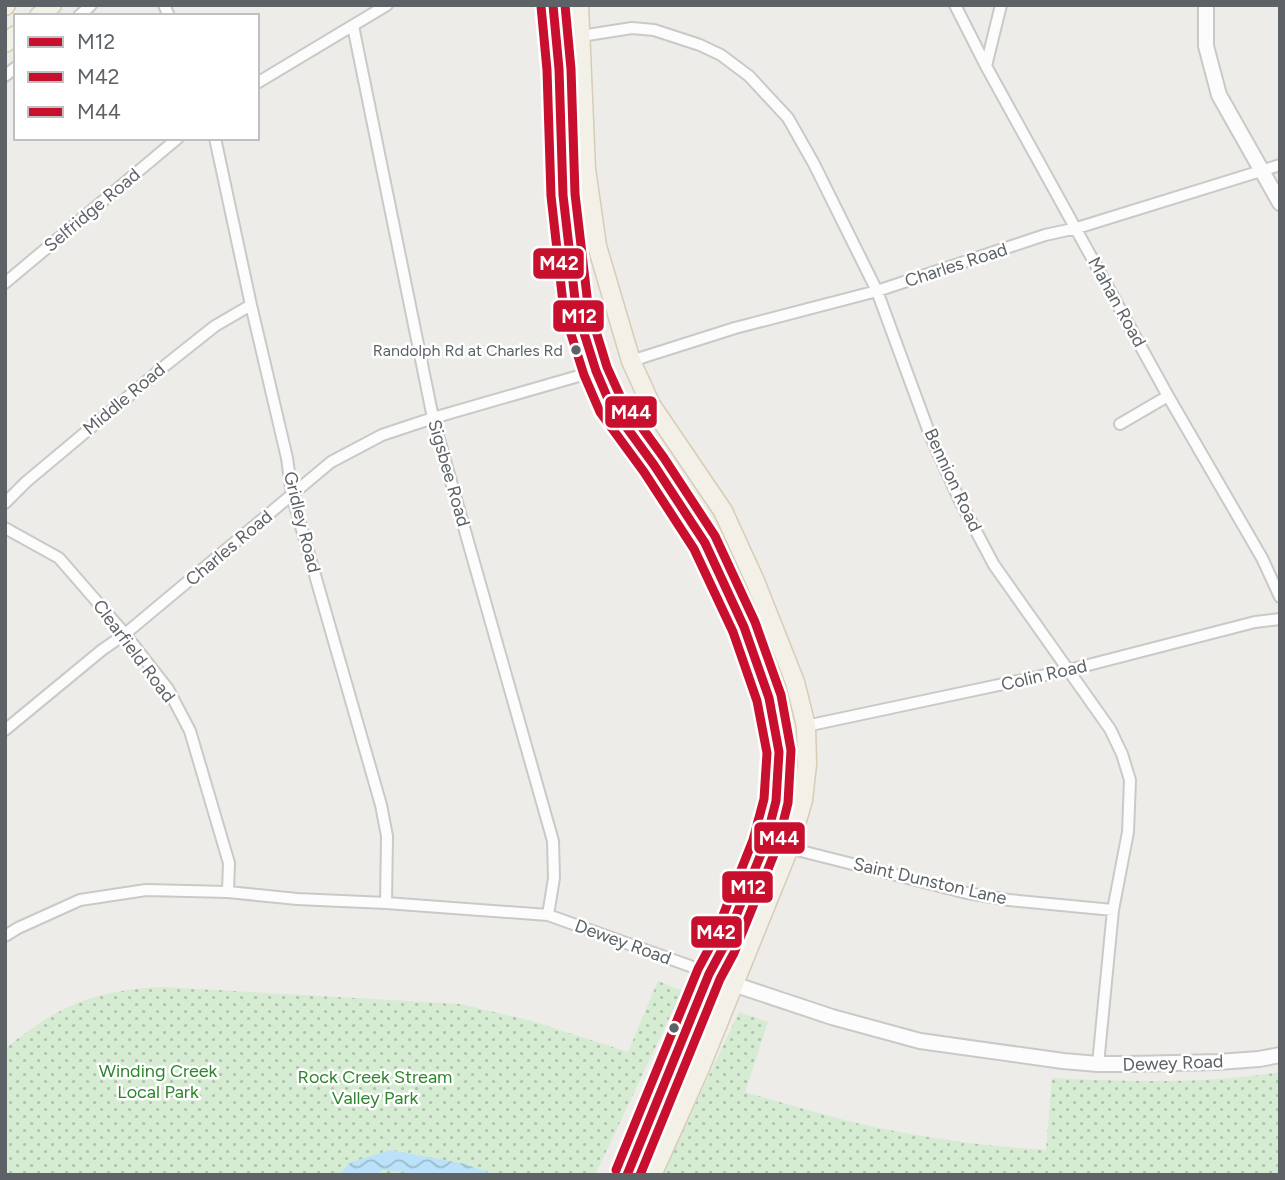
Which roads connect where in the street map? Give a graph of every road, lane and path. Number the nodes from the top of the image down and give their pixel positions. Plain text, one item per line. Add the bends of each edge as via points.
1 (387, 5) edge
2 (553, 5) edge
3 (579, 5) edge
4 (955, 5) edge
5 (1001, 5) edge
6 (1206, 5) edge
7 (353, 26) junction
8 (581, 36) junction
9 (986, 66) junction
10 (259, 82) edge
11 (176, 140) edge
12 (215, 140) edge
13 (1280, 165) edge
14 (1262, 171) junction
15 (1280, 203) edge
16 (1077, 228) junction
17 (5, 283) edge
18 (877, 291) junction
19 (251, 305) junction
20 (631, 361) junction
21 (596, 371) junction
22 (1168, 396) junction
23 (433, 418) junction
24 (1120, 424) dead end
25 (292, 495) junction
26 (5, 503) edge
27 (5, 527) edge
28 (1280, 597) edge
29 (1280, 619) edge
30 (125, 634) junction
31 (1069, 670) junction
32 (806, 726) junction
33 (5, 730) edge
34 (789, 848) junction
35 (228, 892) junction
36 (386, 903) junction
37 (1113, 910) junction
38 (548, 915) junction
39 (5, 936) edge
40 (709, 974) junction
41 (733, 984) junction
42 (1280, 1055) edge
43 (1098, 1064) junction
44 (627, 1175) edge
45 (652, 1175) edge

1 - 7 street
2 - 21 main road via 563,195 576,308
3 - 8 main road
4 - 9 street, Mahan Road
5 - 9 street
6 - 14 street via 1206,46 1219,96
7 - 10 street
7 - 23 street, Sigsbee Road
8 - 18 street, Bennion Road via 632,28 654,30 721,55 749,76 788,118
8 - 20 main road via 586,169 597,246
9 - 16 street, Mahan Road
11 - 17 street, Selfridge Road
12 - 19 street, Gridley Road
13 - 14 street, Charles Road
14 - 15 street
14 - 16 street, Charles Road
16 - 18 street, Charles Road
16 - 22 street, Mahan Road
18 - 20 street, Charles Road
18 - 31 street, Bennion Road via 930,435 960,501 994,565
19 - 25 street, Gridley Road
19 - 26 street, Middle Road via 215,326 167,364
20 - 32 main road via 651,405 723,511 795,682
21 - 23 street, Charles Road
21 - 40 main road via 611,407 705,543 744,627 769,698 779,752 776,801 765,844
22 - 24 street
22 - 28 street, Mahan Road
23 - 25 street, Charles Road via 382,435 331,462
23 - 38 street, Sigsbee Road via 553,841
25 - 30 street, Charles Road
25 - 36 street, Gridley Road via 381,805 387,836
27 - 30 street, Clearfield Road via 59,558
29 - 31 street, Colin Road
30 - 33 street, Charles Road
30 - 35 street, Clearfield Road via 168,689 190,731 229,863
31 - 32 street, Colin Road
31 - 37 street, Bennion Road via 1110,729 1130,780 1128,832
32 - 34 main road via 803,800
34 - 37 street, Saint Dunston Lane via 967,893
34 - 41 main road
35 - 36 street, Dewey Road
35 - 39 street, Dewey Road via 146,890 80,900
36 - 38 street, Dewey Road
37 - 43 street, Bennion Road
38 - 40 street, Dewey Road
40 - 41 street, Dewey Road
40 - 44 main road
41 - 43 street, Dewey Road via 920,1041
41 - 45 main road
42 - 43 street, Dewey Road via 1218,1062

